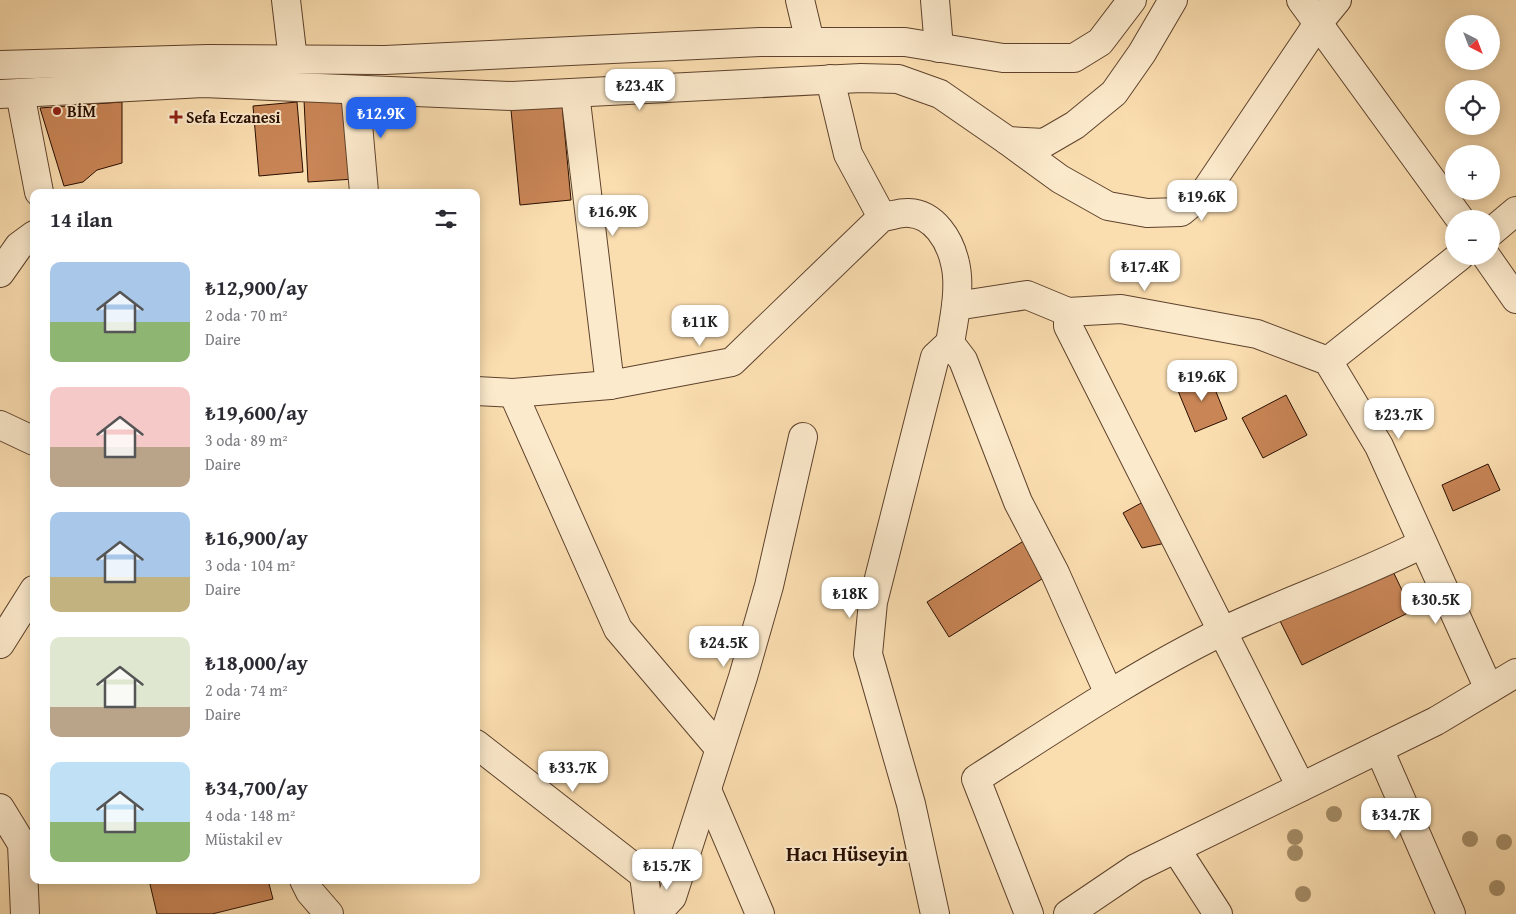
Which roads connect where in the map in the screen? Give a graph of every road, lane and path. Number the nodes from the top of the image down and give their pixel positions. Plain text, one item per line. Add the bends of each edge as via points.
1 (286, 0) edge
2 (800, 0) edge
3 (935, 0) edge
4 (1132, 0) edge
5 (1173, 0) edge
6 (1302, 0) edge
7 (1337, 0) edge
8 (1318, 22) junction
9 (810, 42) junction
10 (938, 48) junction
11 (293, 60) junction
12 (0, 65) edge
13 (830, 79) junction
14 (355, 90) junction
15 (574, 93) junction
16 (10, 94) edge
17 (1008, 140) junction
18 (38, 189) edge
19 (364, 189) edge
20 (1454, 210) edge
21 (1516, 211) edge
22 (882, 217) junction
23 (1500, 224) edge
24 (30, 238) edge
25 (1449, 265) edge
26 (1492, 265) edge
27 (0, 273) edge
28 (1516, 299) edge
29 (956, 306) junction
30 (1068, 312) junction
31 (950, 344) junction
32 (1328, 361) junction
33 (610, 385) junction
34 (480, 392) edge
35 (513, 393) junction
36 (0, 425) edge
37 (803, 436) dead end
38 (30, 439) edge
39 (1422, 544) junction
40 (30, 596) edge
41 (1223, 631) junction
42 (0, 644) edge
43 (1516, 673) edge
44 (1489, 689) junction
45 (1109, 694) junction
46 (480, 747) edge
47 (720, 748) junction
48 (1379, 749) junction
49 (1301, 787) junction
50 (707, 790) junction
51 (0, 808) edge
52 (28, 843) edge
53 (1176, 849) junction
54 (306, 884) edge
55 (24, 914) edge
56 (328, 914) edge
57 (649, 914) edge
58 (656, 914) edge
59 (760, 914) edge
60 (935, 914) edge
61 (1030, 914) edge
62 (1068, 914) edge
63 (1218, 914) edge
64 (1451, 914) edge

1 - 11 street
2 - 9 street
3 - 10 street
4 - 10 street via 1100,42 1074,58 1004,58
5 - 17 street via 1114,93 1075,125 1044,143
6 - 8 street
7 - 8 street
8 - 17 street via 1204,193 1181,212 1147,213 1108,206 1060,179
8 - 20 street
9 - 10 street via 904,42
9 - 11 street via 385,60
11 - 12 street via 198,59
13 - 15 street
13 - 17 street via 898,79 940,94
13 - 22 street via 848,154
14 - 15 street via 512,96
14 - 16 street via 203,83
14 - 19 street
15 - 33 street
16 - 18 street
21 - 23 street
22 - 29 street via 908,212 933,221 955,263
22 - 33 street via 732,362
24 - 27 street via 19,246
25 - 32 street
26 - 28 street
29 - 30 street via 1027,295
29 - 31 street
30 - 32 street via 1121,309 1247,332
30 - 41 street via 1068,326
31 - 45 street via 963,360 1018,502 1055,573
31 - 60 street via 935,357 873,602 868,654 912,804
32 - 39 street via 1379,446
33 - 35 street
34 - 35 street
35 - 47 street via 618,629
36 - 38 street
37 - 47 street via 768,586
39 - 41 street
39 - 44 street
40 - 42 street
41 - 45 street
41 - 49 street
43 - 44 street
44 - 48 street via 1436,721
45 - 61 street via 976,779
46 - 57 street via 644,875
47 - 50 street
48 - 49 street
48 - 64 street
49 - 53 street
50 - 58 street via 672,897
50 - 59 street
51 - 52 street
52 - 55 street
53 - 62 street via 1136,868
53 - 63 street
54 - 56 street

